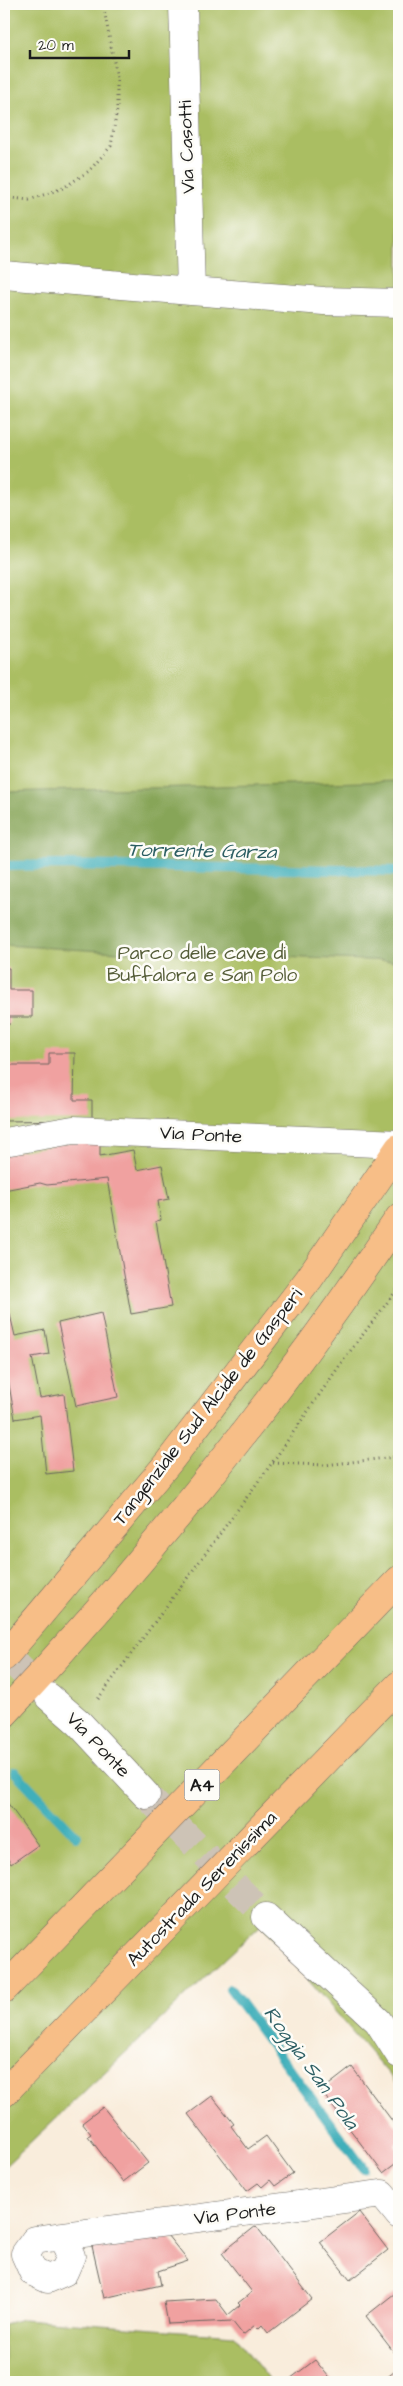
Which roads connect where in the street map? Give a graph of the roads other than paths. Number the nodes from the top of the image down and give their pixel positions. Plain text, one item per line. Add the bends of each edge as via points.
1 (183, 4) edge
2 (4, 275) edge
3 (191, 291) junction
4 (399, 304) edge
5 (4, 1142) edge
6 (395, 1153) edge
7 (399, 1218) edge
8 (399, 1580) edge
9 (4, 1657) edge
10 (399, 1684) edge
11 (49, 1696) tunnel mouth
12 (4, 1714) edge
13 (146, 1795) tunnel mouth
14 (266, 1917) tunnel mouth
15 (4, 1989) edge
16 (399, 2054) edge
17 (4, 2093) edge
18 (399, 2215) edge
19 (62, 2236) dead end

1 - 3 street, Via Casotti
2 - 3 street
3 - 4 street
5 - 6 street, Via Ponte via 73,1130
6 - 9 highway, Tangenziale Sud Alcide de Gasperi via 309,1278 168,1462
7 - 12 highway via 344,1300 202,1485 56,1658
8 - 15 highway, A4
10 - 17 highway, Autostrada Serenissima
11 - 13 street, Via Ponte via 79,1722
14 - 16 street via 378,2021
18 - 19 street, Via Ponte via 382,2194

